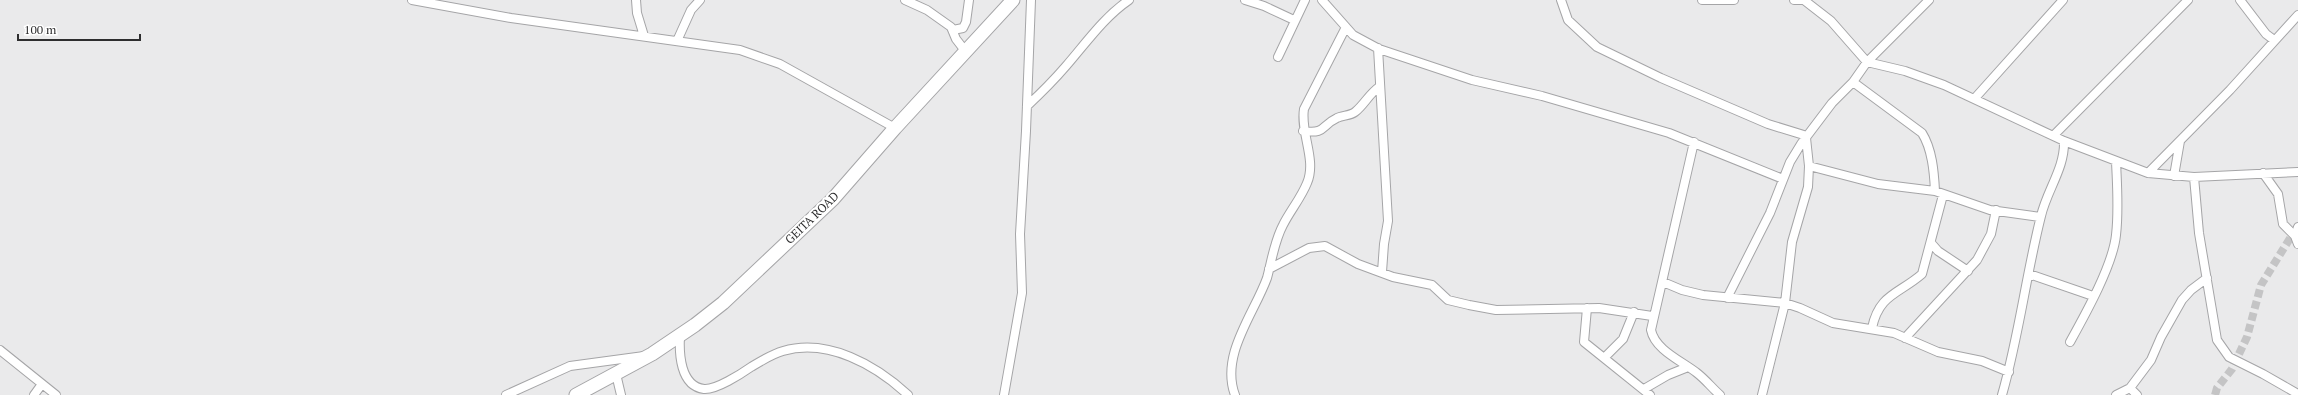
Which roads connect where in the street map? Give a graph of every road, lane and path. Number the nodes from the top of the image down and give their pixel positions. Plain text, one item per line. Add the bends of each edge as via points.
1 (412, 0) edge
2 (636, 0) edge
3 (700, 0) edge
4 (904, 0) edge
5 (969, 0) edge
6 (1130, 0) edge
7 (1245, 0) edge
8 (1305, 0) edge
9 (1322, 0) edge
10 (1561, 0) edge
11 (1702, 0) edge
12 (1734, 0) edge
13 (1794, 0) edge
14 (1804, 0) edge
15 (1929, 0) edge
16 (2063, 0) edge
17 (2188, 0) edge
18 (2240, 0) edge
19 (1011, 1) edge
20 (1032, 1) edge
21 (461, 4) edge
22 (2298, 15) edge
23 (1294, 20) junction
24 (1346, 27) junction
25 (953, 30) junction
26 (644, 36) junction
27 (2274, 40) junction
28 (677, 41) junction
29 (1378, 48) junction
30 (966, 52) junction
31 (1278, 57) dead end
32 (1866, 62) junction
33 (1853, 82) junction
34 (1379, 87) junction
35 (1975, 98) junction
36 (1027, 106) junction
37 (895, 128) junction
38 (1303, 131) junction
39 (2054, 135) junction
40 (1806, 137) junction
41 (2064, 141) junction
42 (2180, 141) junction
43 (1694, 142) junction
44 (2116, 161) junction
45 (1809, 166) junction
46 (2298, 172) edge
47 (2148, 173) junction
48 (2263, 173) junction
49 (2174, 176) junction
50 (2194, 177) junction
51 (1783, 179) junction
52 (1935, 191) junction
53 (1943, 195) junction
54 (1996, 210) junction
55 (2040, 217) junction
56 (2297, 234) edge
57 (1931, 243) junction
58 (1269, 269) junction
59 (1968, 271) junction
60 (1382, 272) junction
61 (2029, 274) junction
62 (2207, 278) junction
63 (1663, 282) junction
64 (2093, 296) junction
65 (1727, 298) junction
66 (1785, 303) junction
67 (1587, 308) junction
68 (1634, 312) junction
69 (1652, 316) junction
70 (1872, 328) junction
71 (680, 336) junction
72 (1905, 338) junction
73 (2070, 342) dead end
74 (0, 350) edge
75 (652, 354) junction
76 (1604, 358) junction
77 (1688, 367) junction
78 (2008, 372) junction
79 (616, 374) junction
80 (42, 384) junction
81 (2130, 388) junction
82 (1644, 389) junction
83 (1714, 393) edge
84 (2298, 394) edge
85 (34, 395) edge
86 (56, 395) edge
87 (506, 395) edge
88 (576, 395) edge
89 (621, 395) edge
90 (908, 395) edge
91 (1004, 395) edge
92 (1235, 395) edge
93 (1650, 395) edge
94 (1762, 395) edge
95 (2002, 395) edge
96 (2116, 395) edge
97 (2137, 395) edge

1 - 21 street
2 - 26 street via 637,14
3 - 28 street via 691,10
4 - 25 street via 940,18
5 - 25 street via 963,28
6 - 36 street via 1119,7
7 - 23 street
8 - 23 street
9 - 24 street
10 - 40 street via 1568,20 1597,47 1661,78 1768,124
11 - 12 street
13 - 14 street
14 - 32 street via 1830,21
15 - 32 street
16 - 35 street
17 - 39 street
18 - 27 street via 2266,34
19 - 30 highway, GEITA ROAD
20 - 36 street
21 - 26 street via 511,18
22 - 27 street
23 - 31 street
24 - 29 street via 1353,36
24 - 38 street via 1304,109
25 - 30 street
26 - 28 street
27 - 42 street
28 - 37 street via 740,50 760,56 809,79
29 - 34 street
29 - 43 street via 1472,80 1582,107
30 - 37 highway, GEITA ROAD
32 - 33 street
32 - 35 street via 1906,71
33 - 40 street via 1832,103
33 - 52 street via 1922,133 1932,159
34 - 38 street via 1367,96 1353,113 1337,118 1323,130
34 - 60 street via 1388,221
35 - 39 street
36 - 91 street via 1020,234 1022,293
37 - 71 highway, GEITA ROAD via 827,205 723,302
38 - 58 street via 1310,158 1310,174 1307,184 1282,226
39 - 41 street
40 - 45 street
40 - 51 street via 1790,162
41 - 44 street
41 - 55 street via 2062,165 2047,193
42 - 47 street
42 - 49 street
43 - 51 street
43 - 63 street
44 - 47 street
44 - 64 street via 2116,237 2109,263
45 - 52 street via 1878,184
45 - 66 street via 1808,187 1792,242
46 - 48 street
47 - 49 street
48 - 50 street
48 - 56 street via 2278,194 2283,224
49 - 50 street
50 - 62 street via 2199,233
51 - 65 street via 1770,213
52 - 53 street
53 - 54 street
53 - 57 street
54 - 55 street
54 - 59 street via 1986,247
55 - 61 street
57 - 59 street via 1938,251
57 - 70 street via 1922,274 1884,300 1877,310
58 - 60 street via 1309,248 1325,246 1358,264
58 - 92 street via 1252,312 1242,328 1236,350 1231,382
59 - 72 street
60 - 67 street via 1432,285 1448,300 1496,310
61 - 64 street
61 - 78 street via 2020,326
62 - 81 street via 2182,300 2151,360
62 - 84 street via 2214,328 2222,349 2236,362
63 - 65 street via 1682,290
63 - 69 street
64 - 73 street via 2084,319
65 - 66 street
66 - 70 street via 1833,323
66 - 94 street
67 - 68 street
67 - 76 street via 1584,342
68 - 69 street
68 - 76 street via 1622,339
69 - 77 street via 1652,338
70 - 72 street
71 - 75 highway, GEITA ROAD
71 - 90 street via 679,356 683,371 694,385 704,389 719,385 783,351 808,347 833,350 851,357 874,369
72 - 78 street via 1938,352 1982,361
74 - 80 street
75 - 79 highway, GEITA ROAD
75 - 87 street via 570,366
76 - 82 street
77 - 82 street
77 - 83 street
78 - 95 street
79 - 88 highway, GEITA ROAD
79 - 89 street
80 - 85 street
80 - 86 street
81 - 96 street
81 - 97 street
82 - 93 street

